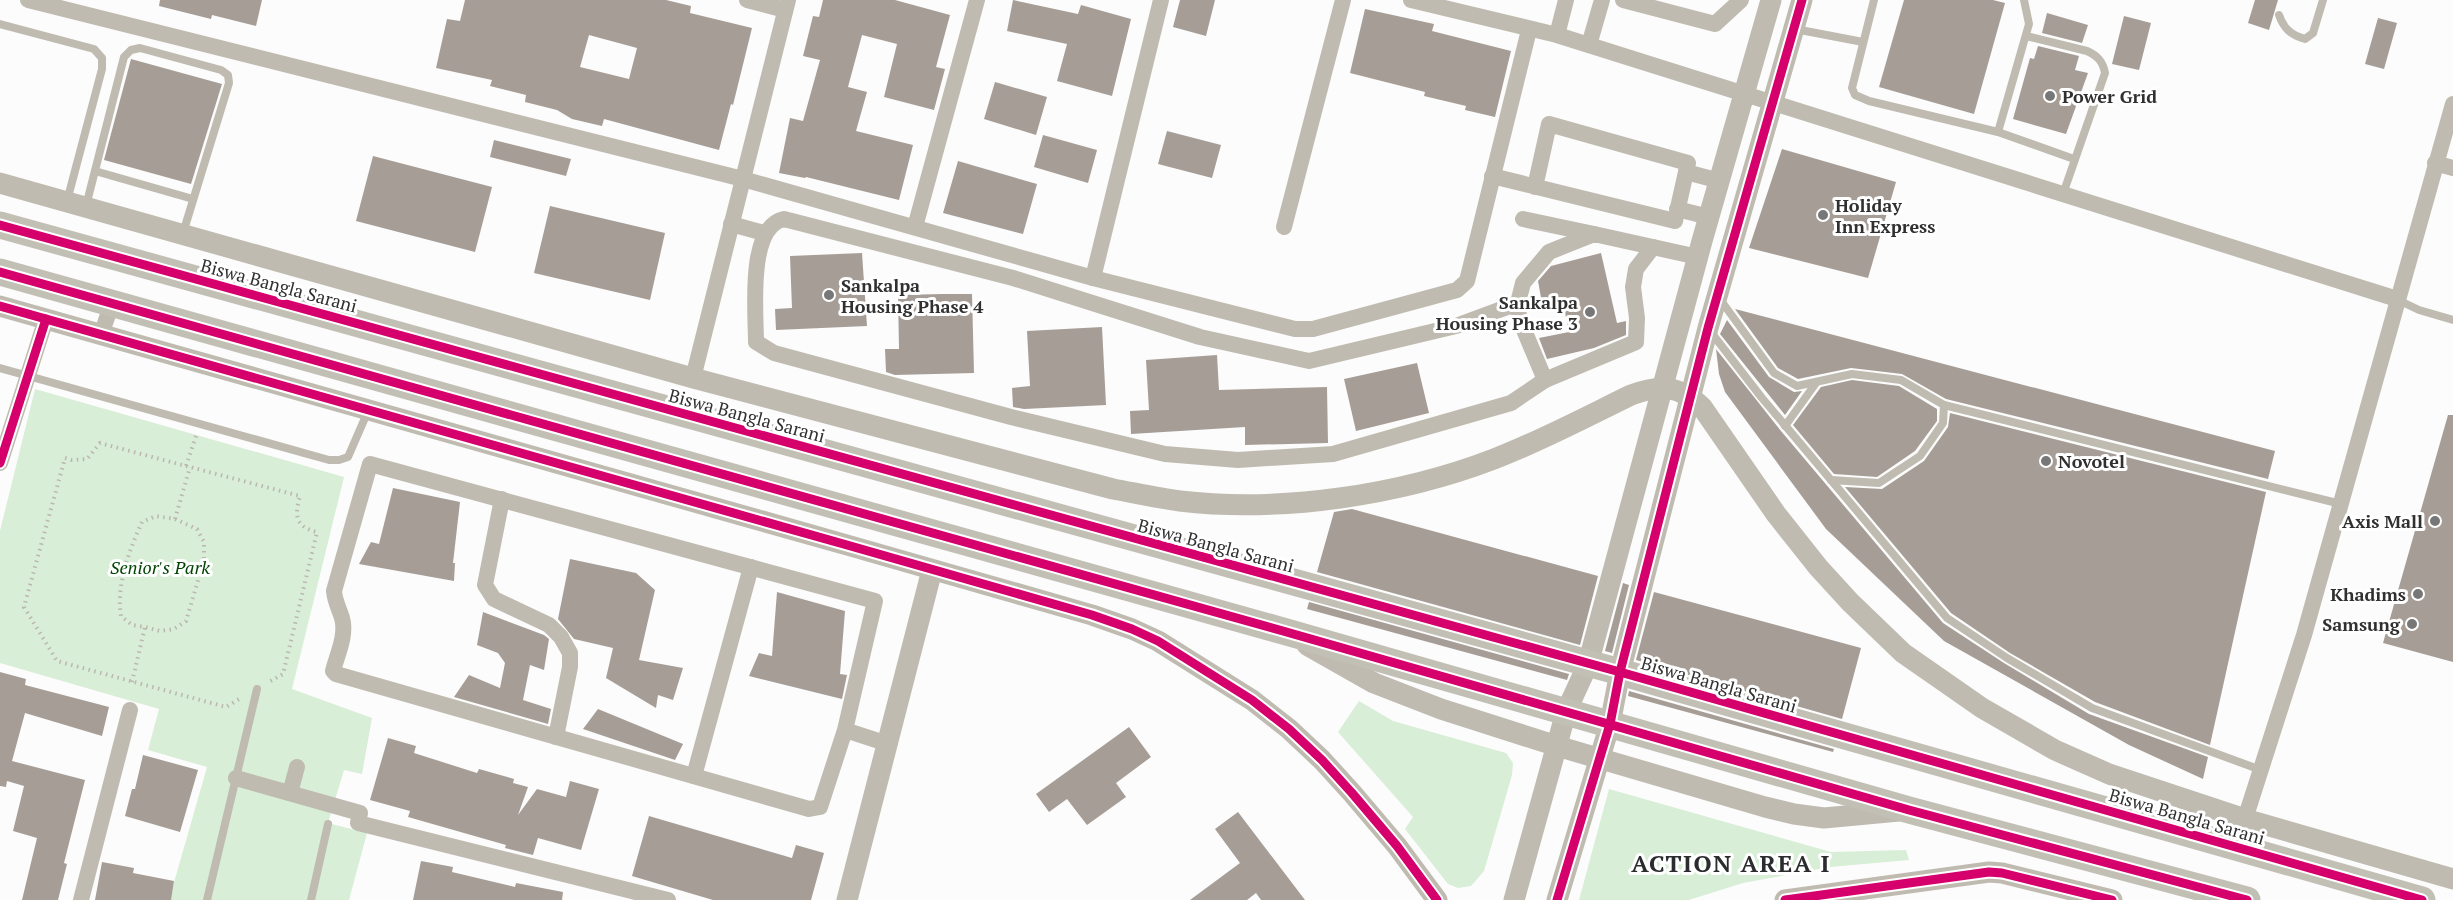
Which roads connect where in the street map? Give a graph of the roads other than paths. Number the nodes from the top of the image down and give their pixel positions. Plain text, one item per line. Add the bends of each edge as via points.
1 (28, 0) edge
2 (747, 0) edge
3 (977, 0) edge
4 (1161, 0) edge
5 (1343, 0) edge
6 (1411, 0) edge
7 (1566, 0) edge
8 (1602, 0) edge
9 (1623, 0) edge
10 (1741, 0) edge
11 (1772, 0) edge
12 (1802, 0) edge
13 (1874, 0) edge
14 (2024, 0) edge
15 (2323, 0) edge
16 (787, 5) edge
17 (2279, 15) dead end
18 (0, 24) edge
19 (1794, 29) junction
20 (1529, 30) junction
21 (1557, 35) junction
22 (2026, 36) junction
23 (1863, 42) junction
24 (1589, 45) junction
25 (1746, 95) junction
26 (1774, 103) junction
27 (2453, 104) edge
28 (1998, 132) junction
29 (2074, 159) junction
30 (2435, 163) junction
31 (2453, 168) edge
32 (95, 171) junction
33 (1686, 172) junction
34 (1492, 176) junction
35 (743, 179) junction
36 (1720, 181) junction
37 (0, 183) edge
38 (1536, 187) junction
39 (2062, 194) junction
40 (193, 200) junction
41 (76, 204) junction
42 (1677, 208) junction
43 (1709, 218) junction
44 (1522, 219) dead end
45 (731, 224) junction
46 (0, 225) edge
47 (915, 226) junction
48 (1284, 227) dead end
49 (764, 233) junction
50 (182, 234) junction
51 (1594, 234) junction
52 (1653, 247) junction
53 (1698, 257) junction
54 (0, 272) edge
55 (1093, 278) junction
56 (1717, 296) junction
57 (2397, 300) junction
58 (112, 303) junction
59 (1518, 303) junction
60 (0, 306) edge
61 (46, 319) junction
62 (2453, 320) edge
63 (1708, 328) junction
64 (101, 335) junction
65 (0, 368) edge
66 (27, 376) junction
67 (693, 378) junction
68 (1545, 380) junction
69 (1816, 383) junction
70 (1664, 387) junction
71 (434, 393) junction
72 (1690, 395) junction
73 (1944, 405) junction
74 (368, 410) junction
75 (425, 425) junction
76 (1785, 426) junction
77 (0, 464) edge
78 (1831, 480) junction
79 (502, 500) junction
80 (2341, 504) junction
81 (752, 567) junction
82 (933, 570) junction
83 (1283, 631) junction
84 (1588, 664) junction
85 (1620, 672) junction
86 (257, 689) road end
87 (130, 710) dead end
88 (1566, 712) junction
89 (1610, 724) junction
90 (845, 730) junction
91 (556, 737) junction
92 (888, 744) junction
93 (1557, 746) junction
94 (1598, 758) junction
95 (297, 767) dead end
96 (2260, 770) junction
97 (694, 776) junction
98 (236, 778) junction
99 (290, 793) junction
100 (1909, 810) junction
101 (2245, 819) junction
102 (328, 824) dead end
103 (2453, 879) edge
104 (81, 900) edge
105 (207, 900) edge
106 (311, 900) edge
107 (668, 900) edge
108 (847, 900) edge
109 (1437, 900) edge
110 (1514, 900) edge
111 (1557, 900) edge
112 (1785, 900) edge
113 (2112, 900) edge
114 (2247, 900) edge
115 (2422, 900) edge

1 - 35 street
2 - 16 street
3 - 47 street
4 - 55 street
5 - 48 street
6 - 20 street
7 - 21 street
8 - 24 street
9 - 10 street via 1715,24
11 - 25 street
12 - 19 street
13 - 23 lane
14 - 22 lane via 2029,24
15 - 17 lane via 2313,33 2305,39 2289,33
16 - 35 street
18 - 41 lane via 94,49 102,58
19 - 23 lane
19 - 26 street
20 - 21 street
20 - 34 street
21 - 24 street
22 - 28 lane
22 - 29 lane via 2087,51 2103,64 2105,73
23 - 28 lane via 1852,88 1855,95
24 - 25 street
25 - 26 street
25 - 36 street
26 - 39 street
26 - 56 street
27 - 30 street
28 - 29 lane
29 - 39 lane
30 - 31 street
30 - 57 street
32 - 40 lane
32 - 40 lane via 124,57 131,50 140,48 221,69 228,75 229,83
32 - 41 lane
33 - 36 street
33 - 38 street via 1688,163 1549,124
33 - 42 street
34 - 38 street
34 - 55 street via 1467,281 1457,290 1313,329 1296,329
35 - 45 street
35 - 47 street
36 - 43 street
37 - 41 street
38 - 42 street via 1675,221
39 - 57 street
40 - 50 lane
41 - 50 street
42 - 43 street
43 - 53 street
44 - 51 street
45 - 49 street
45 - 67 street
46 - 84 main road, Biswa Bangla Sarani
47 - 55 street
49 - 59 street via 774,221 783,219 1013,278 1200,337 1309,361 1456,326
49 - 68 street via 755,275 756,342 774,353 1165,454 1238,460 1333,454 1511,403
50 - 67 street
51 - 52 street
51 - 59 street via 1549,252 1523,283
52 - 53 street
52 - 68 street via 1634,278 1636,342
53 - 70 street
54 - 58 main road
56 - 63 street
56 - 69 lane via 1774,373 1797,386
57 - 62 lane
57 - 80 street
58 - 64 street
58 - 71 main road
59 - 68 street via 1519,318
60 - 61 street
61 - 64 street
61 - 66 street
63 - 72 street
63 - 76 lane
64 - 74 street
65 - 66 lane
66 - 74 lane via 329,460 348,457
66 - 77 street
67 - 70 street via 1113,489 1180,501 1247,504 1360,496 1450,474 1535,441 1638,392
69 - 73 lane via 1852,374 1901,380
69 - 76 lane
70 - 72 street
70 - 84 street
71 - 75 street
71 - 83 main road
72 - 85 street
72 - 101 street via 1818,567 1883,635 1917,663 1982,708 2055,750 2109,774
73 - 78 lane via 1943,423 1920,456 1879,483
73 - 80 lane
74 - 75 street
75 - 82 street
76 - 78 lane
78 - 96 lane via 1947,618 2092,708
79 - 81 street
79 - 91 street via 485,585 494,599 549,626 570,653
79 - 91 street via 370,464 334,591 343,634 333,671
80 - 96 street
81 - 90 street via 875,601
81 - 97 street
82 - 92 street
82 - 109 street via 1132,629 1252,700 1322,760 1397,846
83 - 88 main road
83 - 93 street via 1374,683
84 - 85 main road, Biswa Bangla Sarani
84 - 88 street
85 - 89 street
85 - 115 main road, Biswa Bangla Sarani
86 - 98 lane
87 - 104 street
88 - 89 main road
88 - 93 street
89 - 94 street
89 - 100 main road
90 - 92 street
90 - 97 street via 820,807 815,810
91 - 97 street
92 - 108 street
93 - 94 street
93 - 110 street
94 - 100 street via 1794,814 1824,818
94 - 111 street
95 - 99 street
96 - 101 street
98 - 99 street
98 - 105 lane
99 - 107 street via 360,813 358,823
100 - 114 main road
101 - 103 street
102 - 106 lane
112 - 113 street via 1989,872

